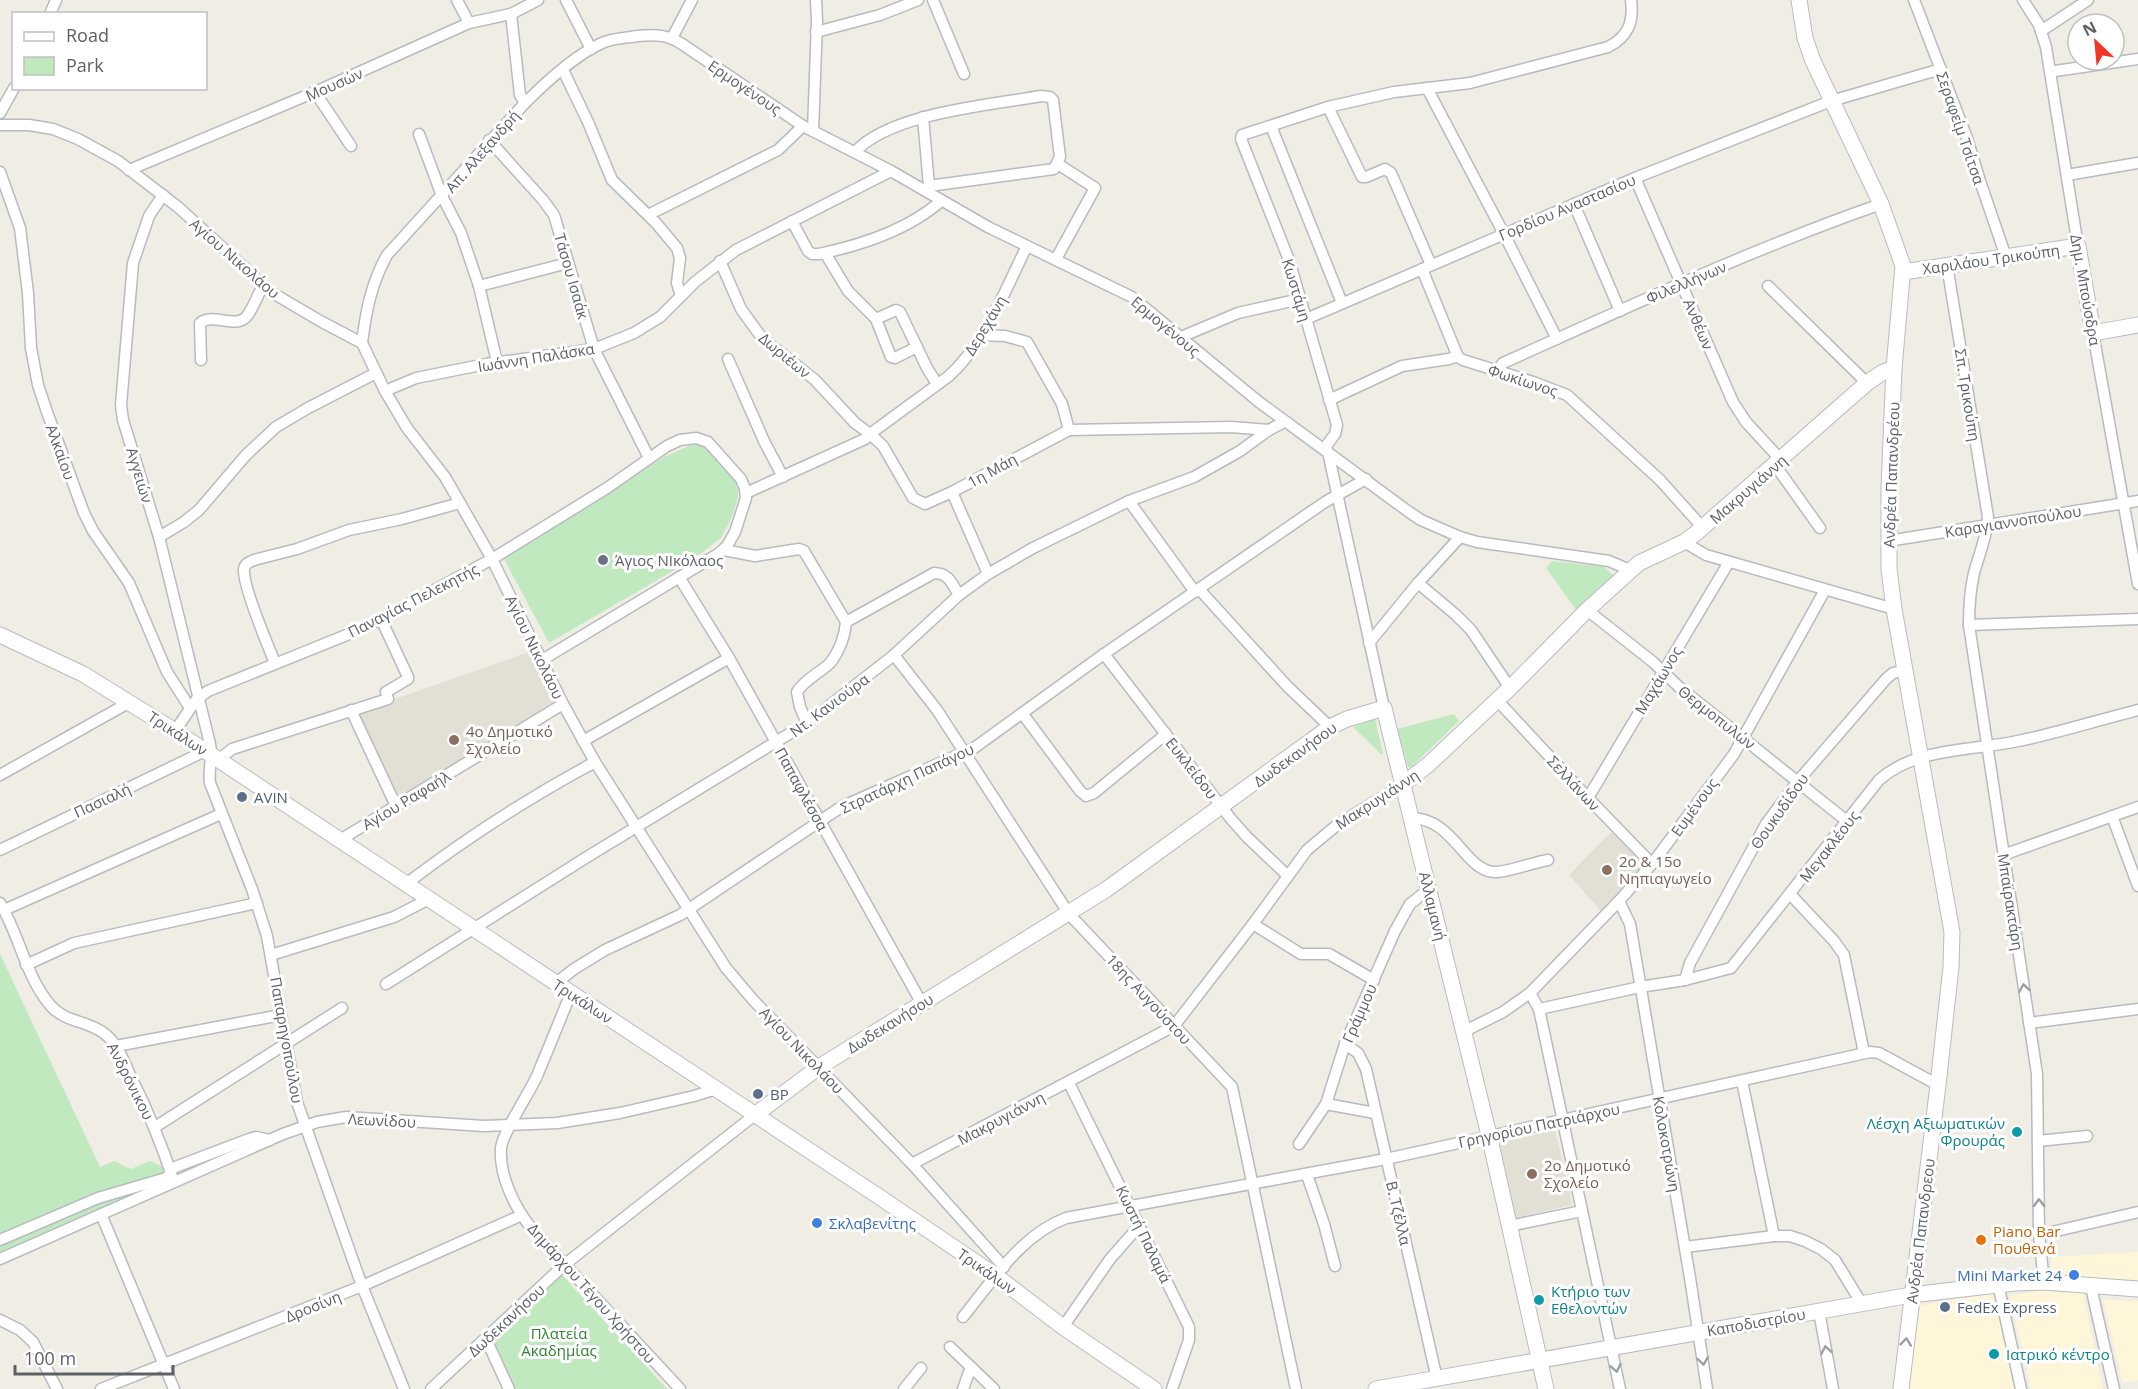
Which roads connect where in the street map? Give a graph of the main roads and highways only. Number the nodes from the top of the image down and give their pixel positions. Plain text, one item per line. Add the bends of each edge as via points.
1 (1799, 0) edge
2 (2078, 246) joint
3 (1903, 272) junction
4 (2138, 325) edge
5 (1894, 368) junction
6 (0, 635) edge
7 (1384, 708) joint
8 (1402, 785) junction
9 (1951, 967) joint
10 (756, 1114) junction
11 (2138, 1289) edge
12 (1911, 1295) junction
13 (1540, 1360) junction
14 (1438, 1384) edge
15 (1154, 1389) edge
16 (1376, 1389) edge
17 (1546, 1389) edge
18 (1901, 1389) edge

1 - 3 main road, Ανδρέα Παπανδρέου via 1808,48 1881,204
2 - 3 main road, Χαριλάου Τρικούπη
2 - 4 main road, Δημ. Μπούσδρα via 2092,333
3 - 5 main road, Ανδρέα Παπανδρέου
5 - 8 main road, Μακρυγιάννη via 1867,383 1703,528 1630,570 1510,688
5 - 9 main road, Ανδρέα Παπανδρέου via 1889,569 1951,916
6 - 10 main road, Τρικάλων via 76,670 130,702
7 - 8 main road, Αλλαμανή
7 - 10 main road, Δωδεκανήσου via 1330,727 1107,889 819,1067
8 - 13 main road, Αλλαμανή
9 - 12 main road, Ανδρέα Παπανδρεου
10 - 15 main road, Τρικάλων via 1000,1272 1063,1327
11 - 12 main road, Καποδιστρίου via 2044,1282
12 - 13 main road, Καποδιστρίου
18 -> 12 main road, Ανδρέα Παπανδρεου
13 - 14 main road, Καποδιστρίου
13 - 17 main road, Αλλαμανή
14 - 16 main road, Καποδιστρίου

